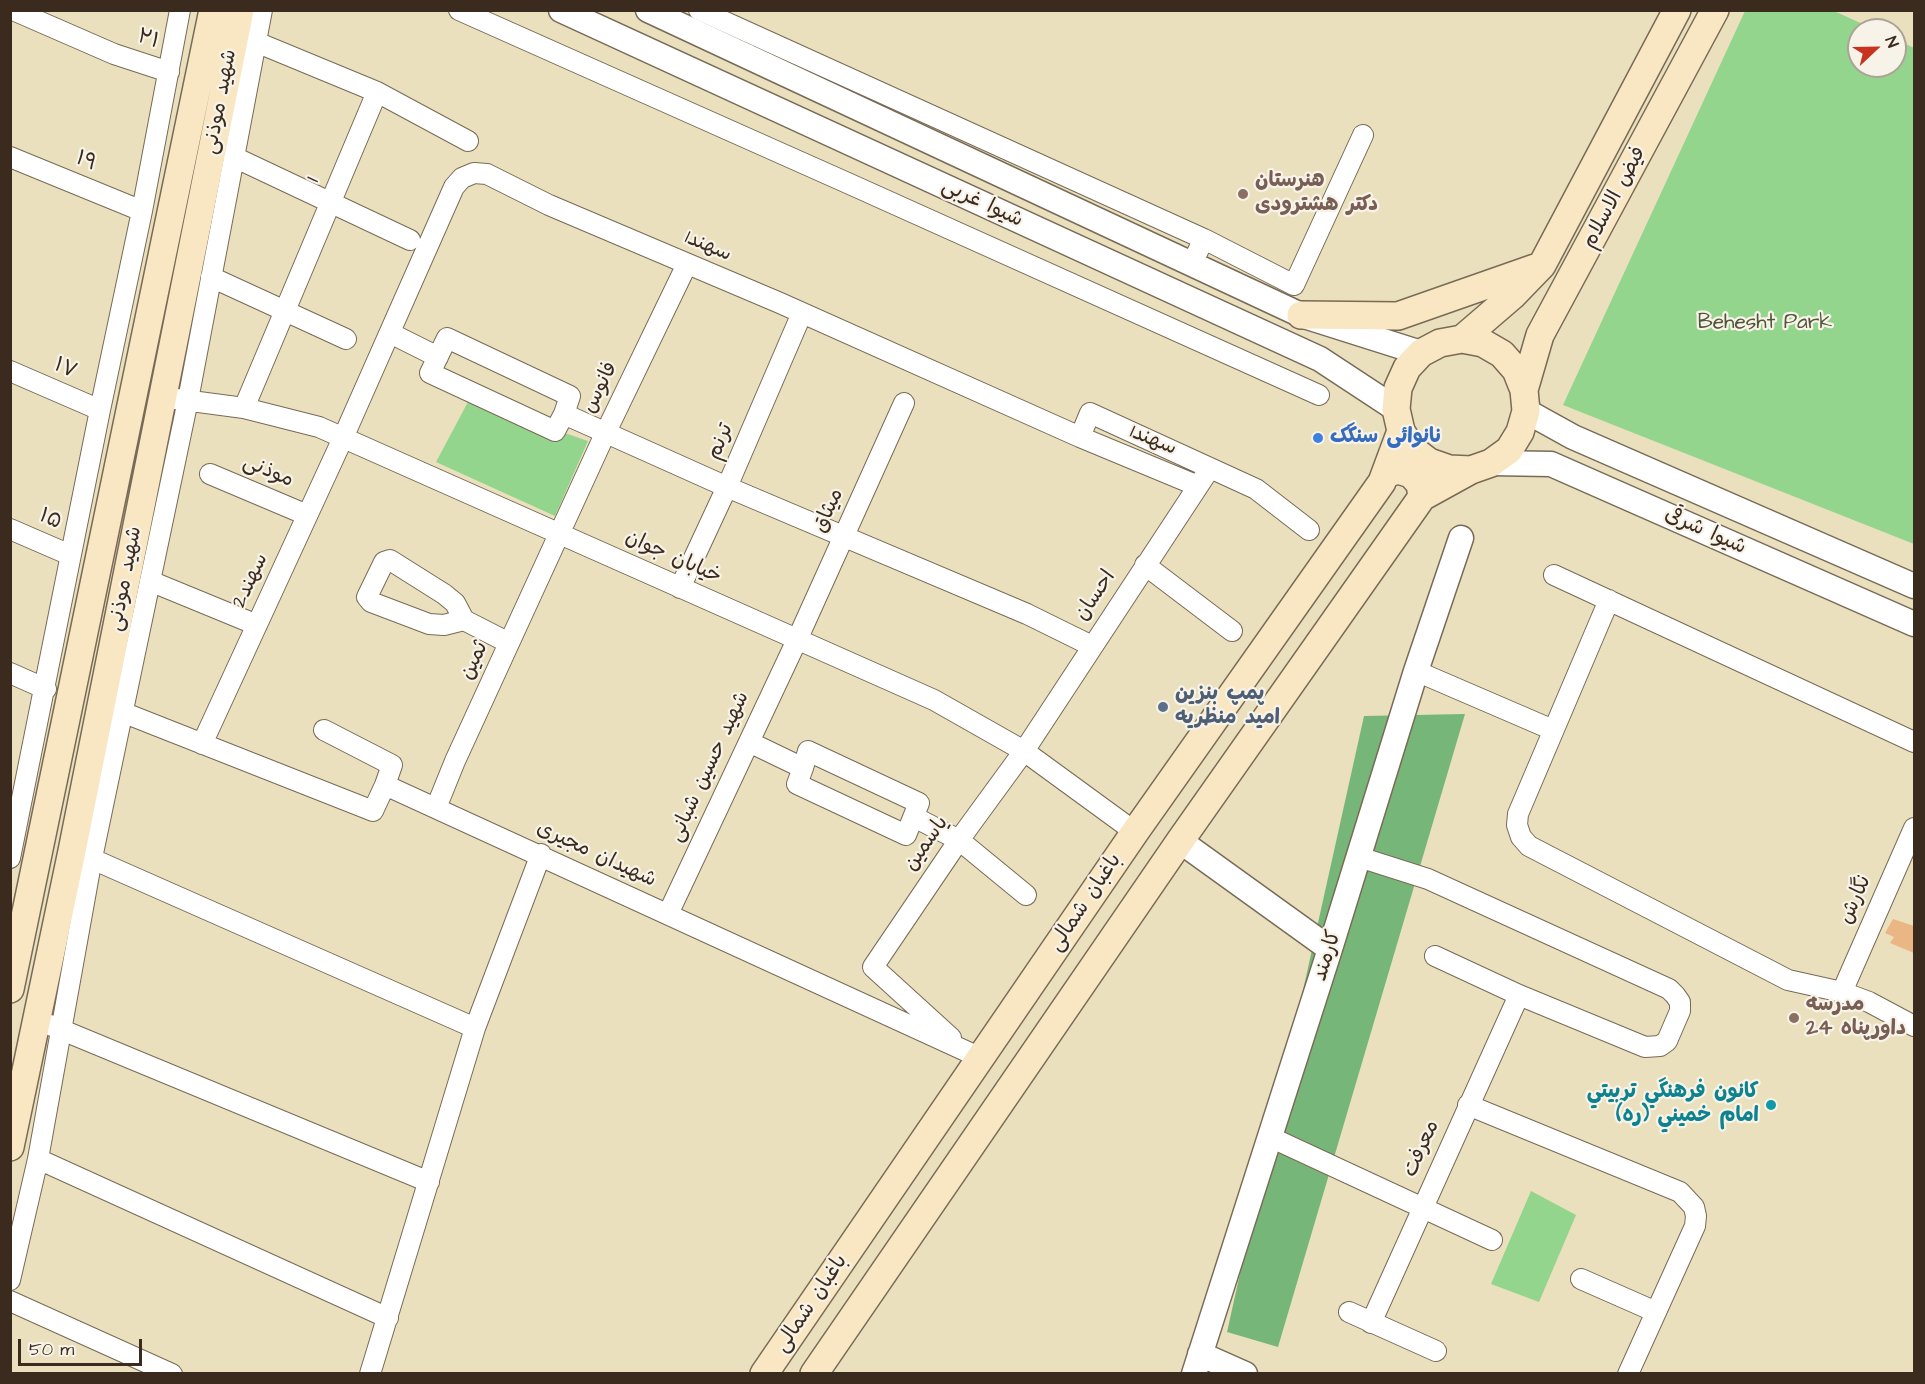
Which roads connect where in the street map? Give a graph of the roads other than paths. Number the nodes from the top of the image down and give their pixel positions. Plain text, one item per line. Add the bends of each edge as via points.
1 (13, 10) edge
2 (180, 10) edge
3 (213, 10) edge
4 (240, 10) edge
5 (262, 10) edge
6 (459, 10) edge
7 (561, 10) edge
8 (648, 10) edge
9 (699, 10) edge
10 (1677, 10) edge
11 (1715, 10) edge
12 (256, 42) junction
13 (202, 62) junction
14 (170, 72) junction
15 (227, 73) junction
16 (377, 92) junction
17 (1363, 135) dead end
18 (468, 141) dead end
19 (10, 157) edge
20 (234, 157) junction
21 (330, 202) junction
22 (142, 211) junction
23 (1204, 239) junction
24 (410, 240) dead end
25 (1192, 263) junction
26 (687, 264) junction
27 (1542, 265) junction
28 (211, 277) junction
29 (285, 312) junction
30 (802, 313) junction
31 (1301, 315) junction
32 (390, 333) junction
33 (346, 339) dead end
34 (1461, 339) junction
35 (1421, 353) junction
36 (438, 357) junction
37 (10, 371) edge
38 (1319, 395) dead end
39 (175, 398) junction
40 (1525, 400) junction
41 (904, 403) dead end
42 (244, 408) junction
43 (100, 410) junction
44 (564, 414) junction
45 (1398, 420) junction
46 (605, 434) junction
47 (1080, 437) junction
48 (343, 438) junction
49 (1481, 467) junction
50 (1210, 468) junction
51 (210, 474) dead end
52 (1385, 474) junction
53 (1198, 486) junction
54 (727, 487) junction
55 (1422, 497) junction
56 (308, 515) junction
57 (10, 529) edge
58 (1309, 530) dead end
59 (560, 534) junction
60 (843, 537) junction
61 (1461, 538) dead end
62 (70, 555) junction
63 (1145, 565) junction
64 (1554, 575) dead end
65 (150, 581) junction
66 (1914, 585) edge
67 (680, 588) junction
68 (1609, 600) junction
69 (464, 620) junction
70 (1914, 624) edge
71 (257, 625) junction
72 (1232, 631) dead end
73 (797, 640) junction
74 (509, 643) junction
75 (1092, 646) junction
76 (1416, 671) junction
77 (10, 673) edge
78 (46, 689) junction
79 (122, 712) junction
80 (324, 730) dead end
81 (1553, 730) junction
82 (749, 742) junction
83 (1914, 742) edge
84 (202, 744) junction
85 (1024, 751) junction
86 (803, 768) junction
87 (385, 785) junction
88 (436, 808) junction
89 (914, 817) junction
90 (13, 828) edge
91 (1914, 828) edge
92 (1135, 832) junction
93 (959, 840) junction
94 (1180, 841) junction
95 (82, 854) junction
96 (541, 855) junction
97 (1359, 857) junction
98 (10, 858) edge
99 (1026, 895) dead end
100 (668, 914) junction
101 (1330, 949) junction
102 (1435, 956) dead end
103 (10, 989) edge
104 (1842, 992) junction
105 (1519, 995) junction
106 (49, 1024) junction
107 (1914, 1026) edge
108 (475, 1028) junction
109 (972, 1054) junction
110 (1468, 1105) junction
111 (1270, 1137) junction
112 (10, 1147) edge
113 (39, 1160) junction
114 (429, 1182) junction
115 (1423, 1207) junction
116 (1492, 1240) dead end
117 (1581, 1279) dead end
118 (10, 1280) edge
119 (10, 1301) edge
120 (1349, 1312) dead end
121 (1656, 1312) junction
122 (388, 1318) junction
123 (1371, 1323) junction
124 (1436, 1351) dead end
125 (1197, 1364) edge
126 (172, 1374) edge
127 (370, 1374) edge
128 (764, 1374) edge
129 (814, 1374) edge
130 (1245, 1374) edge
131 (1628, 1374) edge

1 - 14 street, ۲۱ via 114,54
2 - 14 street
3 - 13 main road, شهید موذنی
4 - 15 main road, شهید موذنی
5 - 12 street
6 - 38 street
7 - 45 street, شیوا غربی via 1320,358
8 - 25 street, شیوا غربی
9 - 23 street
10 - 27 main road, فیض الاسلام
11 - 40 main road, فیض الاسلام via 1540,335
12 - 16 street
12 - 20 street
13 - 15 street
13 - 103 main road, شهید موذنی
14 - 22 street
15 - 39 main road, شهید موذنی
16 - 18 street
16 - 21 street, 1
17 - 23 street via 1294,285
19 - 22 street, ۱۹
20 - 21 street
20 - 28 street
21 - 24 street
21 - 29 street, 1
22 - 43 street
23 - 25 street
25 - 31 street, شیوا غربی
26 - 30 street, 1سهند
26 - 32 street, 1سهند via 487,174 474,173 454,187
26 - 46 street, فانوس
27 - 31 main road via 1398,316
27 - 34 main road, فیض الاسلام
28 - 29 street
28 - 39 street
29 - 33 street
29 - 42 street, 1
30 - 47 street, 1سهند
30 - 54 street, ترنم
31 - 35 street, شیوا غربی
32 - 36 street
32 - 48 street, 1سهند
34 - 35 main road via 1440,343
34 - 40 main road via 1483,343 1502,354 1516,370
35 - 45 main road via 1407,368 1398,388
36 - 44 street via 447,338 570,396
36 - 44 street via 429,373 555,431
37 - 43 street, ۱۷
39 - 42 street, خیابان جوان
39 - 65 street
39 - 95 main road, شهید موذنی
40 - 49 main road via 1515,441 1509,450
40 - 66 street, شیوا شرقی via 1573,437
41 - 60 street, میثاق
42 - 48 street, خیابان جوان via 319,427
43 - 62 street
44 - 46 street
45 - 49 main road via 1412,449 1429,462 1449,470
45 - 52 main road, باغبان شمالی
46 - 54 street
46 - 59 street, فانوس
47 - 50 street via 1090,413
47 - 53 street, 1سهند
48 - 56 street, 2سهند
48 - 59 street, خیابان جوان
49 - 55 main road, باغبان شمالی
49 - 70 street, شیوا شرقی via 1551,464
50 - 53 street, احسان
50 - 58 street via 1256,489
51 - 56 street, موذنی
52 - 55 main road via 1398,470 1411,474 1420,484
52 - 92 main road, باغبان شمالی
53 - 63 street, احسان
54 - 60 street
54 - 67 street, ترنم
55 - 94 main road, باغبان شمالی
56 - 71 street, 2سهند
57 - 62 street, ۱۵
59 - 67 street, خیابان جوان
59 - 74 street, ثمین
60 - 73 street, میثاق
60 - 75 street via 1027,614
61 - 76 street, کارمند
62 - 78 street
63 - 72 street
63 - 75 street, احسان
64 - 68 street
65 - 71 street
65 - 79 street
67 - 73 street, خیابان جوان
68 - 81 street
68 - 83 street
69 - 69 street via 455,603 444,594 390,560 384,562 367,597 371,603 429,624
69 - 74 street
71 - 84 street, 2سهند
73 - 82 street, شهید حسین شبانی
73 - 85 street, خیابان جوان via 934,700
74 - 88 street, ثمین
75 - 85 street, احسان
76 - 81 street
76 - 97 street, کارمند
77 - 78 street
78 - 90 street
79 - 84 street
79 - 95 street
80 - 87 street via 392,765
81 - 104 street via 1518,814 1517,825 1528,846 1788,980
82 - 86 street
82 - 100 street, شهید حسین شبانی
84 - 87 street via 373,811
85 - 92 street, خیابان جوان
85 - 93 street, یاسمین
86 - 89 street via 808,751 919,803
86 - 89 street via 797,784 906,835
87 - 88 street, شهیدان مجیری
88 - 96 street, شهیدان مجیری
89 - 93 street
90 - 98 street
91 - 104 street, نگارش
92 - 109 main road, باغبان شمالی
93 - 99 street
93 - 109 street, یاسمین via 873,967
94 - 101 street
94 - 129 main road, باغبان شمالی
95 - 106 main road, شهید موذنی
95 - 108 street
96 - 100 street, شهیدان مجیری
96 - 108 street
97 - 101 street, کارمند
97 - 105 street via 1428,879 1669,989 1676,994 1680,1011 1667,1041 1652,1048
100 - 109 street, شهیدان مجیری
101 - 111 street, کارمند
102 - 105 street
104 - 107 street
105 - 110 street, معرفت
106 - 112 main road, شهید موذنی
106 - 113 street
106 - 114 street
108 - 114 street
109 - 128 main road, باغبان شمالی
110 - 115 street, معرفت
110 - 121 street via 1688,1198 1694,1207 1695,1226
111 - 115 street
111 - 125 street, کارمند
113 - 118 street
113 - 122 street
114 - 122 street
115 - 116 street
115 - 123 street, معرفت
117 - 121 street
119 - 126 street
120 - 123 street
121 - 131 street
122 - 127 street
123 - 124 street
125 - 130 street

